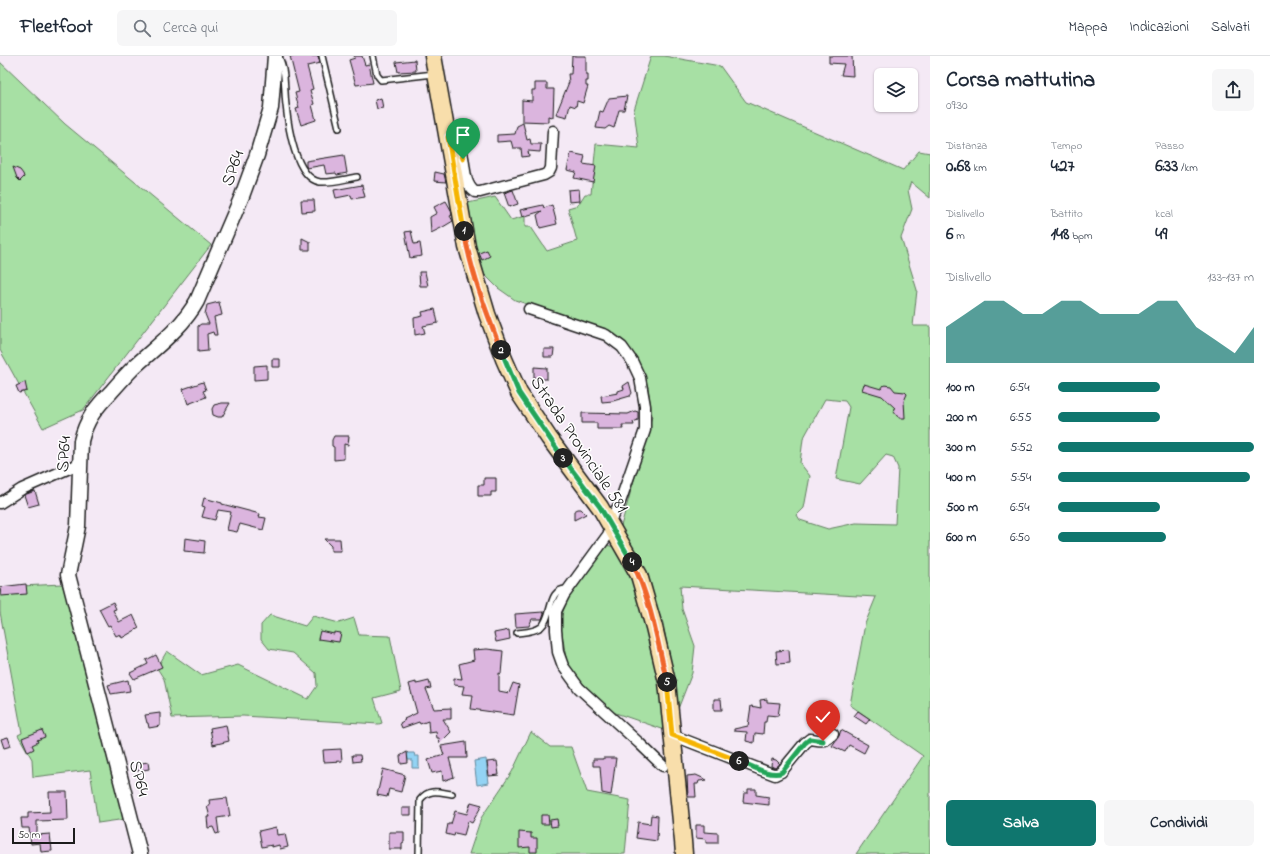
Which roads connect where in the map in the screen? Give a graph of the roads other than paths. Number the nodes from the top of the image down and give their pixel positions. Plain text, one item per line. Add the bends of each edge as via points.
1 (276, 56) edge
2 (279, 56) edge
3 (322, 56) edge
4 (373, 56) edge
5 (433, 56) edge
6 (437, 74) junction
7 (339, 128) dead end
8 (553, 132) dead end
9 (448, 137) junction
10 (357, 177) dead end
11 (530, 309) dead end
12 (81, 463) junction
13 (0, 503) edge
14 (611, 525) junction
15 (568, 589) junction
16 (517, 633) dead end
17 (833, 734) dead end
18 (672, 735) junction
19 (663, 766) dead end
20 (452, 794) dead end
21 (140, 854) edge
22 (419, 854) edge
23 (684, 854) edge

1 - 12 street, SP64 / SP64 via 271,108 257,155 197,301 179,327 133,368 99,405 84,428
2 - 10 lane via 284,70 290,129 302,168 312,179 320,182
3 - 7 lane
4 - 6 lane via 377,76 381,80
5 - 6 main road, Strada Provinciale 581
6 - 9 main road, Strada Provinciale 581
8 - 9 street via 549,172 480,192 475,192 468,184 460,145 455,139
9 - 14 main road, Strada Provinciale 581 via 467,247 487,314 504,359 519,393
11 - 14 street via 606,335 622,347 640,378 645,406 645,430
12 - 13 street via 22,489
12 - 21 street, SP64 / SP64 via 78,526 68,575
14 - 15 street
14 - 18 main road, Strada Provinciale 581 via 638,575 654,627 667,682
15 - 16 lane via 558,591 554,596 542,625 537,629
15 - 19 street via 556,611 558,652 563,666 578,688
17 - 18 street via 823,741 810,739 782,772 774,775
18 - 23 main road, Strada Provinciale 581
20 - 22 lane via 429,792 420,800

